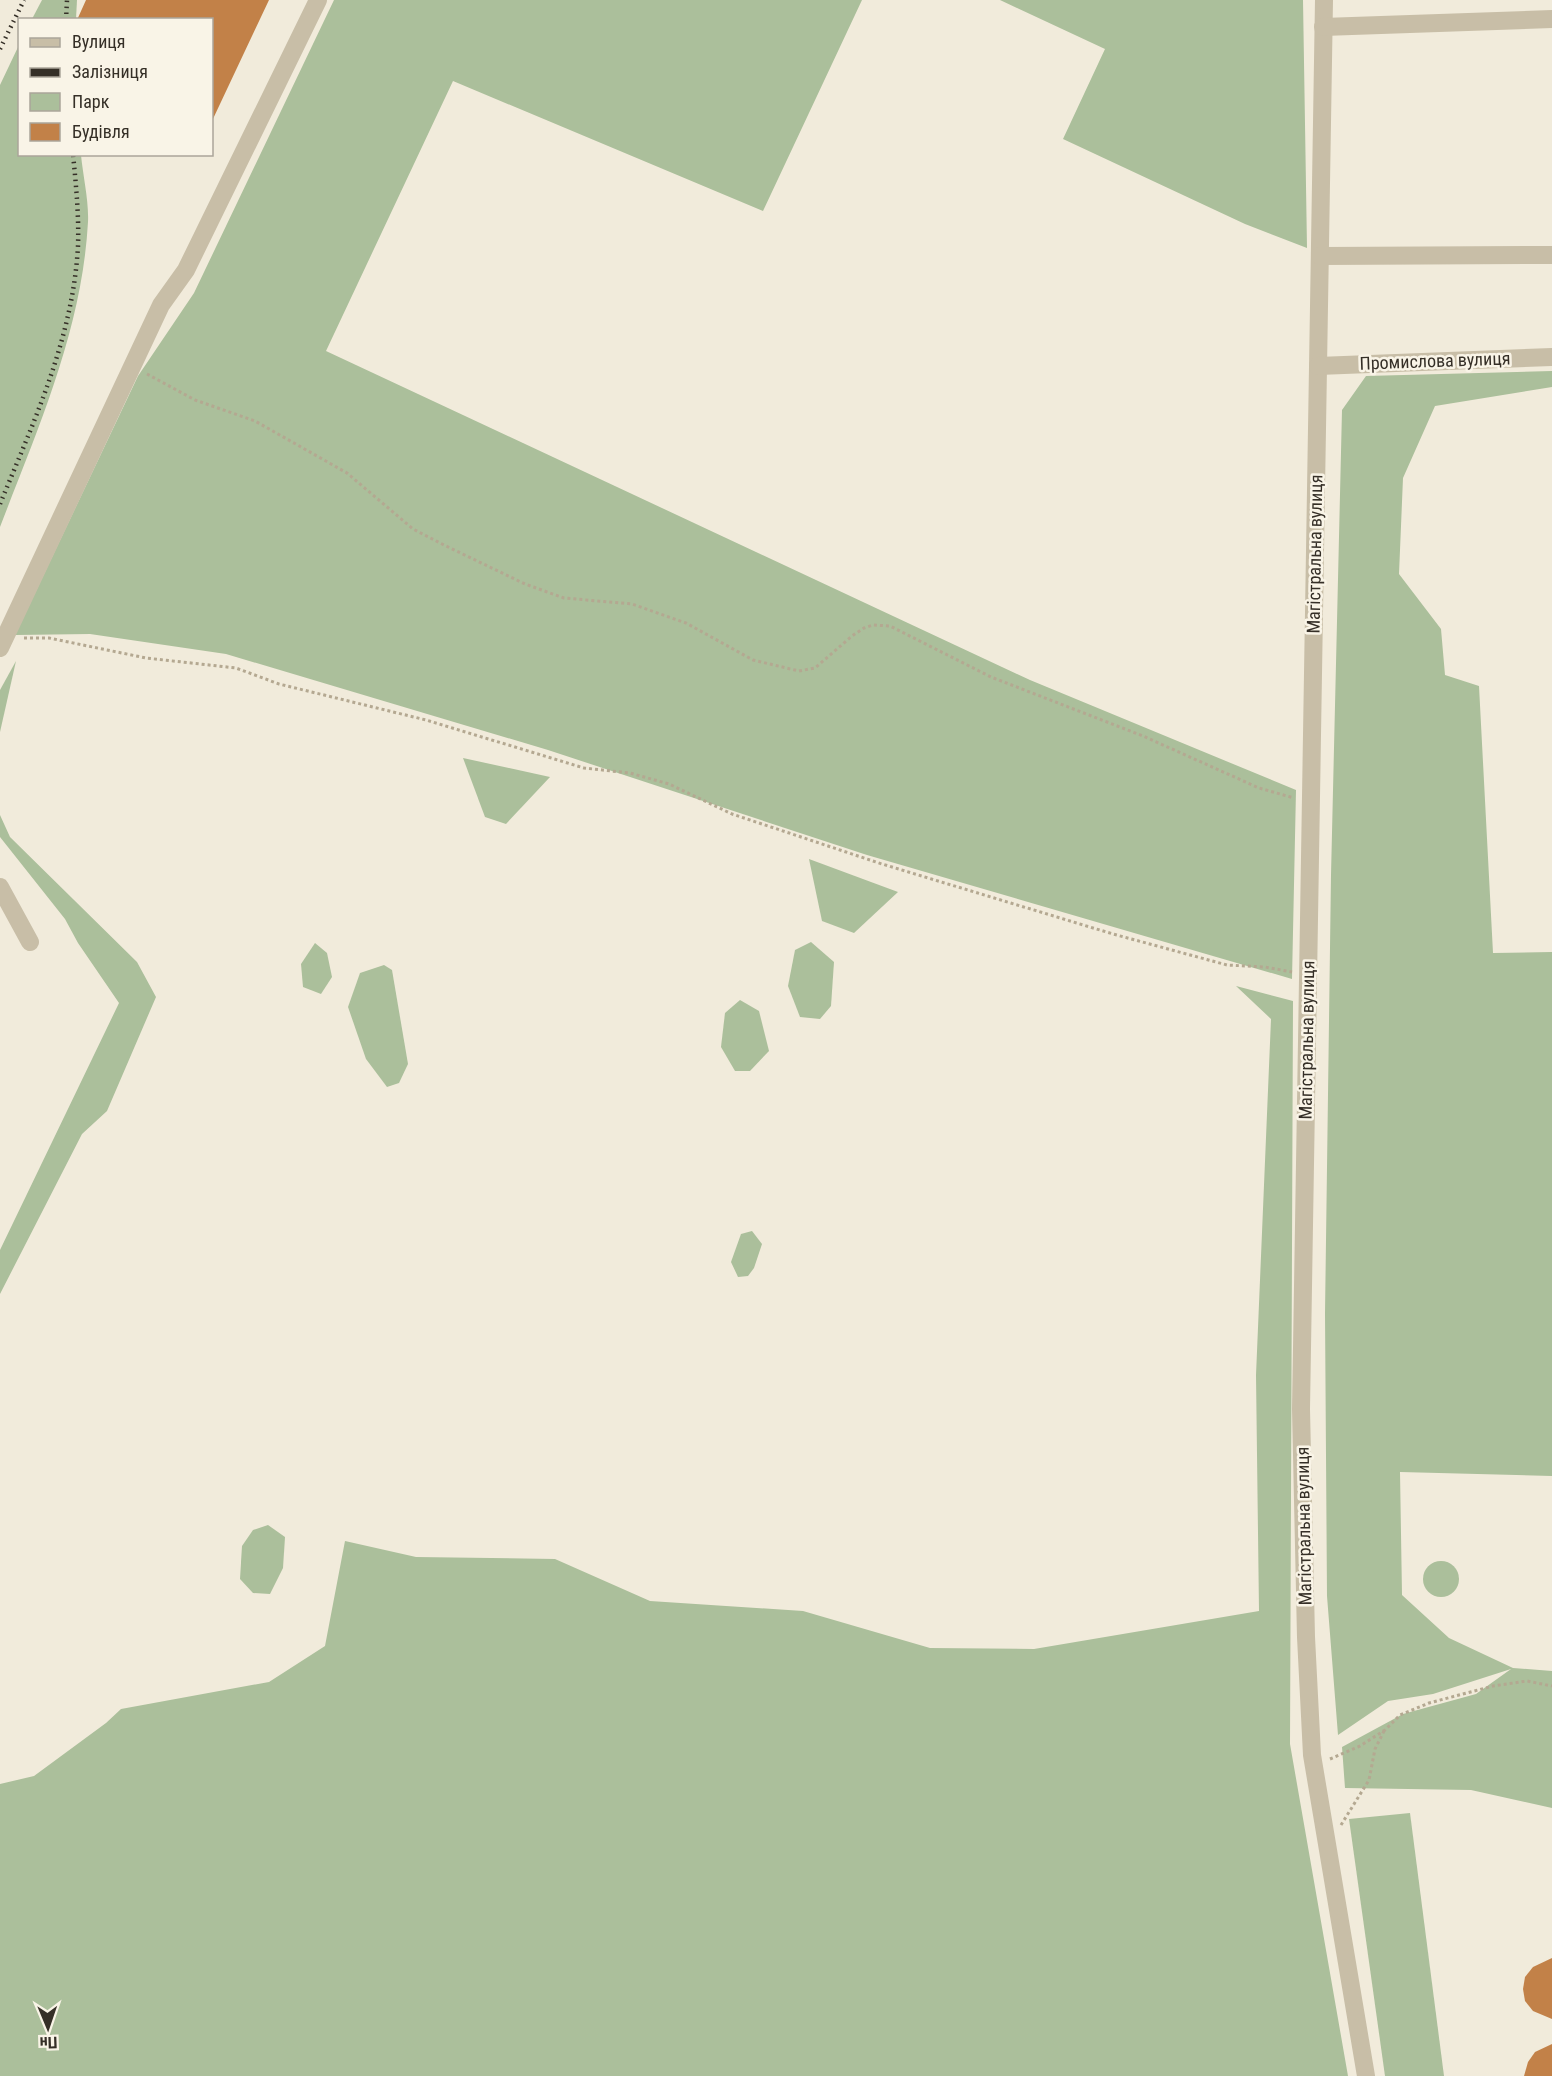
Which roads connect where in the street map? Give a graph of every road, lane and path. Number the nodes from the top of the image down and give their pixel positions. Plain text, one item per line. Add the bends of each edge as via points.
1 (318, 0) edge
2 (1324, 0) edge
3 (1552, 19) edge
4 (1323, 27) junction
5 (1552, 255) edge
6 (1320, 256) junction
7 (1552, 357) edge
8 (132, 366) junction
9 (1318, 366) junction
10 (2, 642) edge
11 (1311, 803) junction
12 (0, 887) edge
13 (30, 942) dead end
14 (1308, 975) junction
15 (1552, 1686) edge
16 (1385, 1730) junction
17 (1313, 1763) junction
18 (1328, 1848) junction
19 (1366, 2076) edge

1 - 8 street via 186,270 161,305
2 - 4 street, Магістральна вулиця
3 - 4 street
4 - 6 street, Магістральна вулиця
5 - 6 street
6 - 9 street, Магістральна вулиця
7 - 9 street, Промислова вулиця
8 - 10 street
8 - 11 path via 195,400 255,421 347,473 414,529 525,584 564,598 632,604 686,623 753,660 799,671 815,668 864,628 890,626 992,677 1143,736 1259,788
9 - 11 street, Магістральна вулиця
10 - 14 path via 49,638 146,658 236,668 279,684 426,720 584,768 630,773 669,784 732,814 1113,934 1227,965
11 - 14 street, Магістральна вулиця
12 - 13 street
14 - 17 street, Магістральна вулиця via 1301,1409
15 - 16 path via 1527,1681 1493,1686 1409,1710
16 - 17 path via 1360,1746
16 - 18 path via 1375,1749 1369,1780
17 - 18 street, Магістральна вулиця
18 - 19 street, Магістральна вулиця

